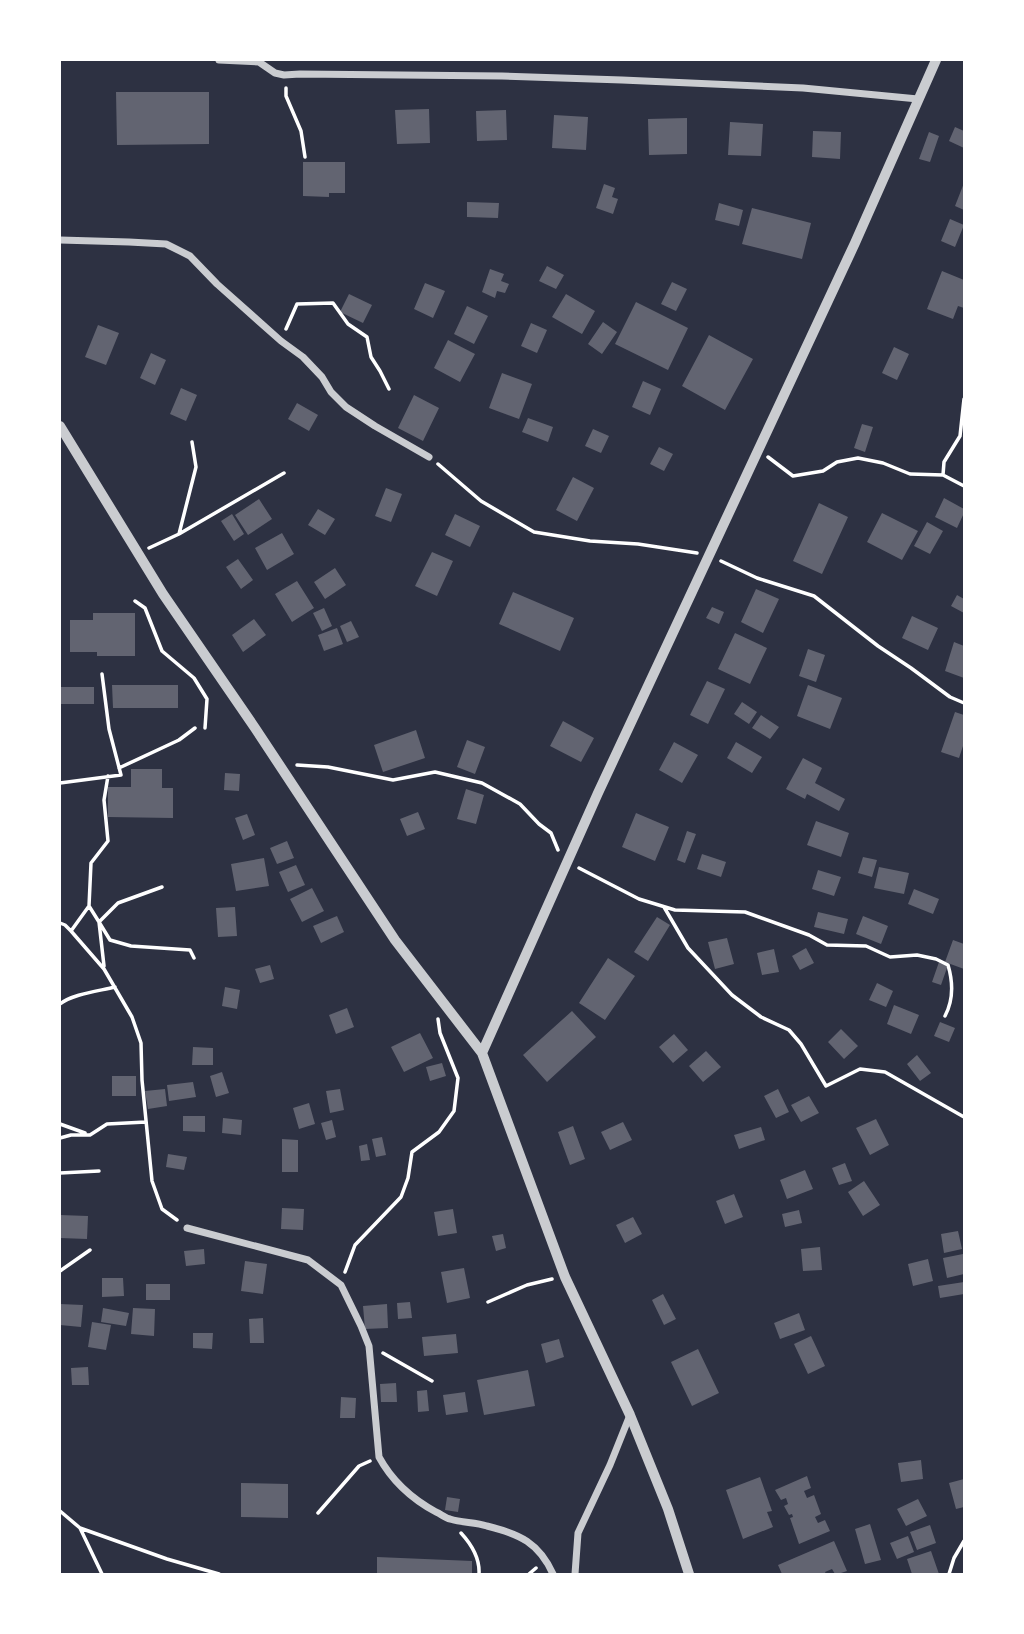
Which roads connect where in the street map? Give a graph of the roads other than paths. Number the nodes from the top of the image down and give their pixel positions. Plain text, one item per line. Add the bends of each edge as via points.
1 (219, 60) edge
2 (936, 60) edge
3 (260, 61) edge
4 (918, 99) junction
5 (60, 240) edge
6 (60, 426) edge
7 (429, 457) road end
8 (481, 1053) junction
9 (187, 1228) road end
10 (630, 1415) junction
11 (553, 1574) edge
12 (575, 1574) edge
13 (689, 1574) edge

1 - 3 street
2 - 4 street
3 - 4 street via 284,75 582,78 803,88
4 - 8 street
5 - 7 street via 166,244 190,256 303,357 346,407
6 - 8 street via 163,594 395,940
8 - 10 street via 565,1277
9 - 11 street via 307,1260 341,1285 369,1346 379,1457 386,1470 419,1503 449,1519 488,1526 529,1541
10 - 12 street via 578,1533
10 - 13 street

